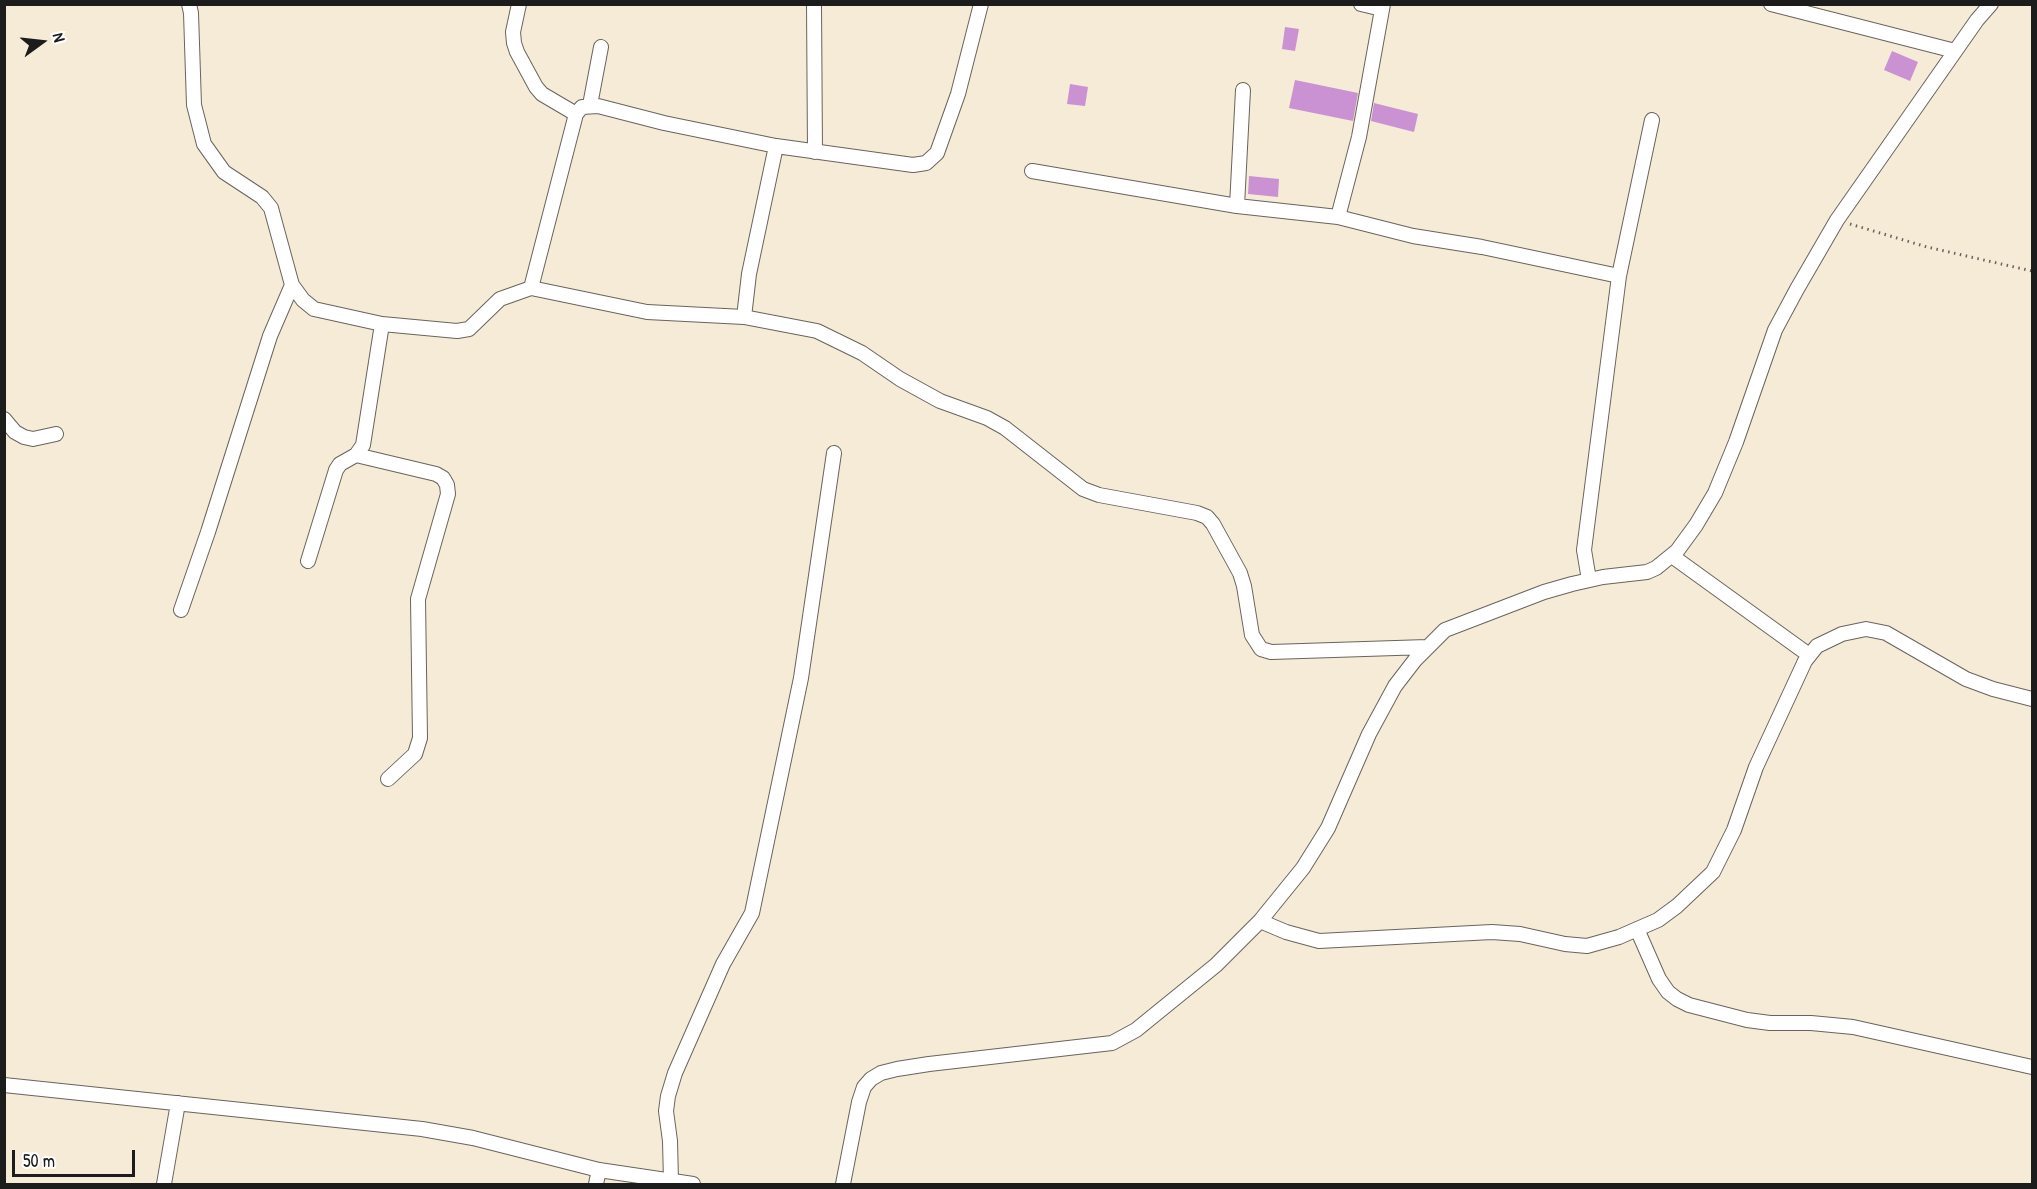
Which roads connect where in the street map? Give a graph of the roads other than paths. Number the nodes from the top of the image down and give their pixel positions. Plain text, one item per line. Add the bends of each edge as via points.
1 (189, 4) edge
2 (519, 4) edge
3 (814, 4) edge
4 (981, 4) edge
5 (1361, 4) edge
6 (1771, 4) edge
7 (1991, 4) edge
8 (1383, 7) edge
9 (601, 47) dead end
10 (1955, 51) junction
11 (1243, 90) dead end
12 (590, 105) junction
13 (576, 114) junction
14 (1652, 120) dead end
15 (776, 146) junction
16 (815, 152) junction
17 (1032, 171) dead end
18 (1237, 206) junction
19 (1338, 217) junction
20 (1619, 276) junction
21 (292, 285) junction
22 (531, 288) junction
23 (744, 317) junction
24 (382, 324) junction
25 (4, 419) edge
26 (56, 434) dead end
27 (834, 453) dead end
28 (356, 455) junction
29 (1672, 556) junction
30 (308, 561) dead end
31 (1589, 580) junction
32 (181, 610) dead end
33 (1427, 647) junction
34 (1809, 655) junction
35 (2032, 699) edge
36 (388, 778) dead end
37 (1260, 921) junction
38 (1637, 929) junction
39 (2032, 1067) edge
40 (4, 1085) edge
41 (178, 1103) junction
42 (599, 1170) junction
43 (671, 1181) junction
44 (164, 1185) edge
45 (596, 1185) edge
46 (693, 1185) edge
47 (843, 1185) edge

1 - 21 street via 194,105 204,144 224,172 271,208
2 - 13 street via 513,32 517,52 542,94
3 - 16 street
4 - 16 street via 958,94 937,153 926,163 913,165
5 - 8 street
6 - 10 street
7 - 10 street
8 - 19 street via 1359,137
9 - 12 street
10 - 29 street via 1837,220 1775,330 1715,493
11 - 18 street
12 - 13 street
12 - 15 street
13 - 22 street
14 - 20 street
15 - 16 street
15 - 23 street
17 - 18 street
18 - 19 street
19 - 20 street via 1413,236
20 - 31 street via 1584,550
21 - 24 street via 314,309
21 - 32 street via 270,336
22 - 23 street via 647,312
22 - 24 street via 500,299 469,329
23 - 33 street via 817,331 862,353 940,400 1005,428 1083,489 1207,517 1240,573 1252,635 1261,649 1271,652
24 - 28 street via 363,445
25 - 26 street via 24,437
27 - 43 street via 801,678 752,913 723,964 668,1096
28 - 30 street via 336,470
28 - 36 street via 436,474 447,485 418,599 420,738 415,754
29 - 31 street via 1647,572
29 - 34 street
31 - 33 street via 1544,592 1445,630
33 - 37 street via 1383,708 1303,868
34 - 35 street via 1816,646 1842,634 1876,630 1966,679
34 - 38 street via 1755,767 1734,830 1713,872 1677,906
37 - 38 street via 1319,941 1492,932 1587,946
37 - 47 street via 1186,991 1136,1030 1112,1043 928,1064 897,1069 871,1079 859,1102
38 - 39 street via 1659,979 1668,992 1689,1005 1770,1023 1853,1027
40 - 41 street
41 - 42 street via 422,1129
41 - 44 street
42 - 43 street
42 - 45 street
43 - 46 street

